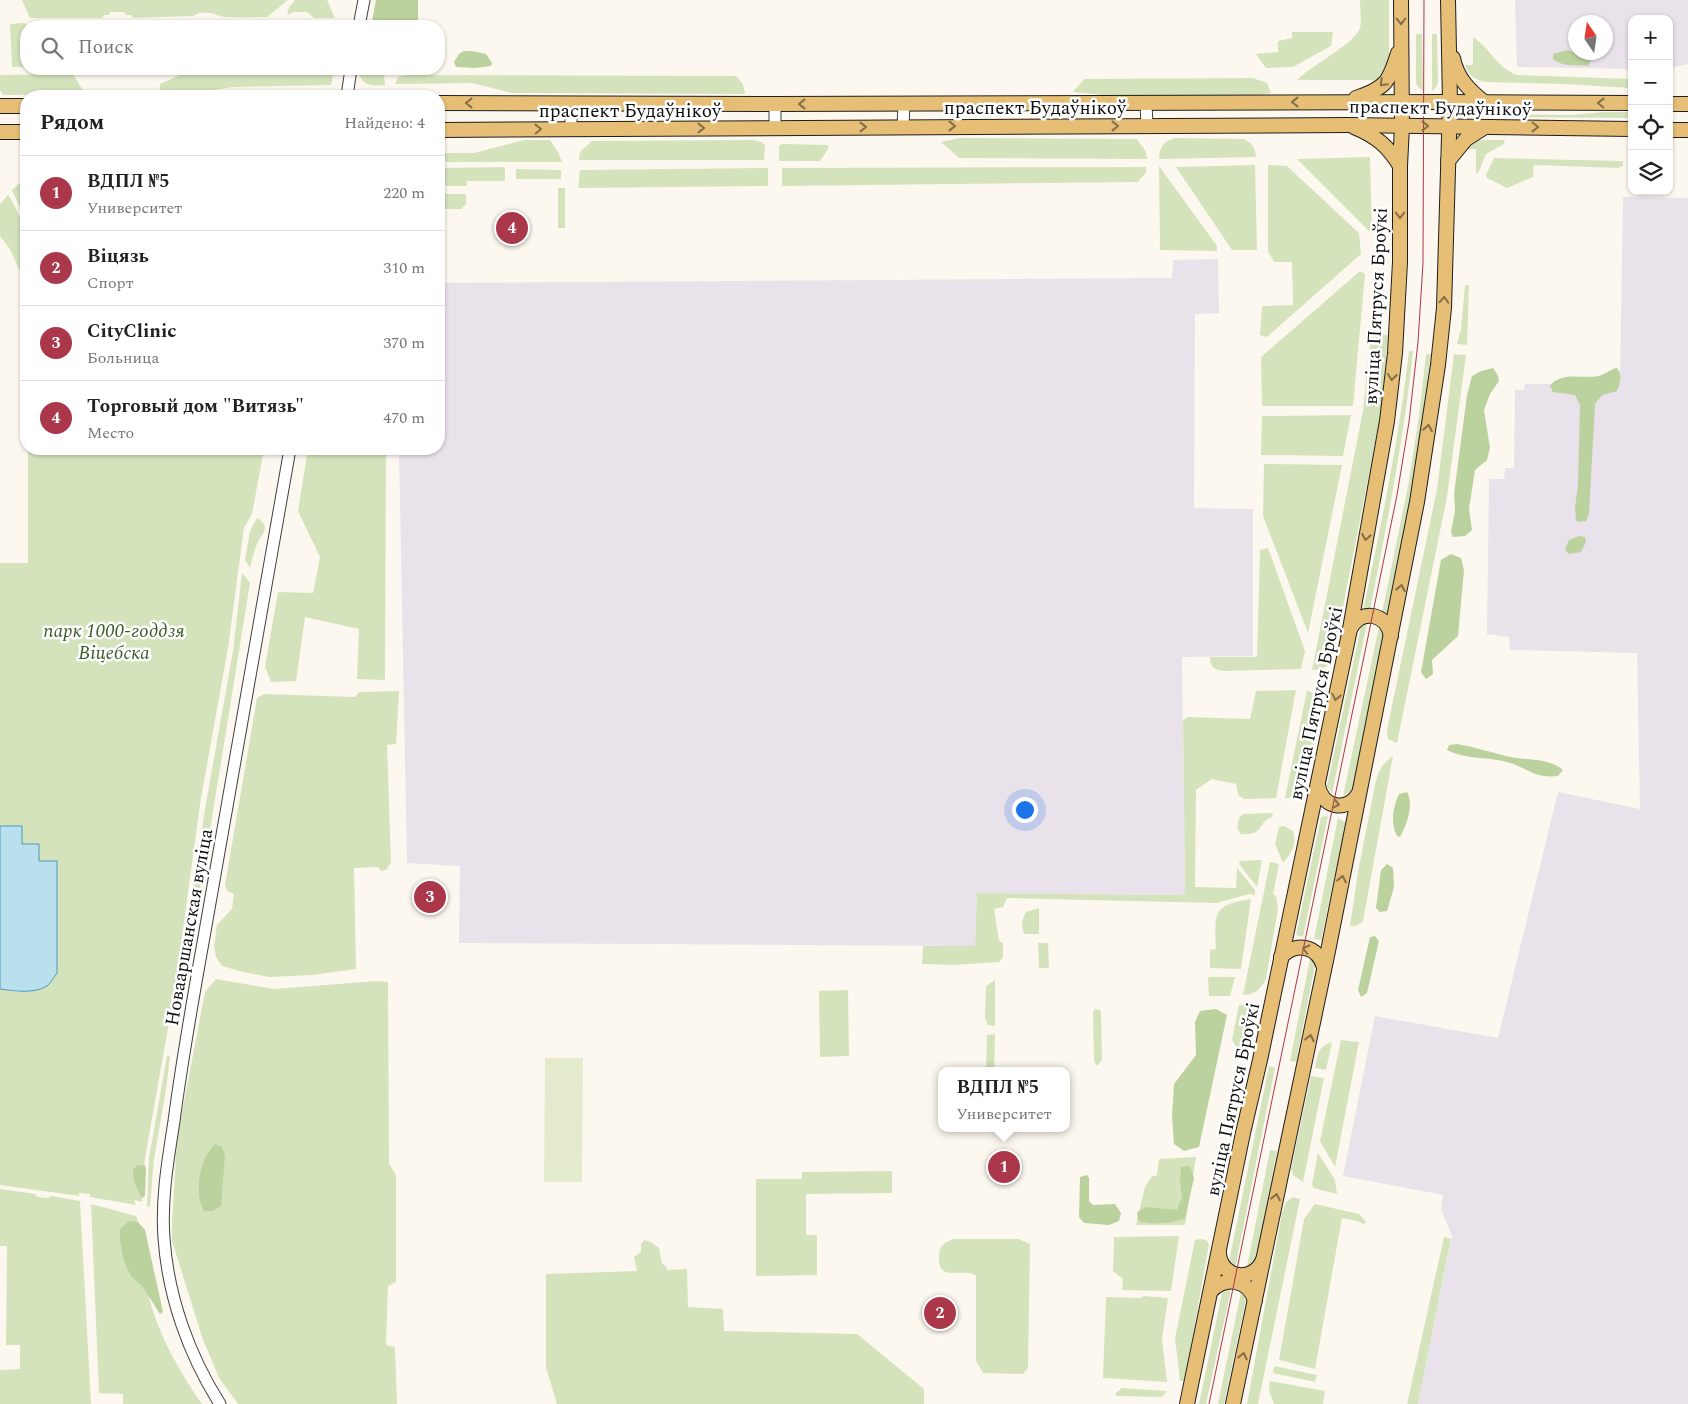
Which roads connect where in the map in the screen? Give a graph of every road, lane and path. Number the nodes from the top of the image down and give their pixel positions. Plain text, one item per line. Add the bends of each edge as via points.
1 (364, 0) edge
2 (1401, 0) edge
3 (1448, 0) edge
4 (360, 20) edge
5 (1449, 40) junction
6 (1401, 43) junction
7 (350, 75) edge
8 (348, 90) edge
9 (1146, 102) junction
10 (1344, 102) junction
11 (1402, 102) junction
12 (1450, 102) junction
13 (1484, 102) junction
14 (445, 103) edge
15 (1628, 103) edge
16 (571, 104) junction
17 (775, 104) junction
18 (904, 104) junction
19 (1673, 104) edge
20 (1688, 104) edge
21 (0, 106) edge
22 (20, 106) edge
23 (1348, 125) junction
24 (1147, 126) junction
25 (1402, 126) junction
26 (1449, 126) junction
27 (1486, 126) junction
28 (903, 127) junction
29 (775, 128) junction
30 (571, 129) junction
31 (1628, 129) edge
32 (445, 130) edge
33 (1673, 130) edge
34 (1688, 130) edge
35 (0, 132) edge
36 (20, 132) edge
37 (1448, 161) junction
38 (1400, 166) junction
39 (289, 455) edge
40 (1350, 629) junction
41 (1391, 636) junction
42 (1318, 785) junction
43 (1359, 793) junction
44 (1281, 957) junction
45 (1324, 967) junction
46 (1219, 1253) junction
47 (1264, 1260) junction
48 (1211, 1291) junction
49 (1255, 1300) junction
50 (220, 1404) edge
51 (1187, 1404) edge
52 (1233, 1404) edge

1 - 4 street
2 -> 6 main road, вуліца Пятруся Броўкі
3 - 5 main road
5 - 12 main road
5 - 13 main road via 1456,70
6 -> 10 main road via 1394,68 1385,84 1374,92
6 - 11 main road, вуліца Пятруся Броўкі
7 - 8 street
10 -> 9 main road, праспект Будаўнікоў
9 - 18 main road, праспект Будаўнікоў
9 - 24 street
10 - 11 main road, праспект Будаўнікоў
11 - 12 main road, праспект Будаўнікоў
11 - 25 main road, вуліца Пятруся Броўкі
12 - 13 main road, праспект Будаўнікоў
12 - 26 main road
15 -> 13 main road, праспект Будаўнікоў
16 -> 14 main road, праспект Будаўнікоў
16 - 17 main road, праспект Будаўнікоў
16 - 30 street
18 -> 17 main road, праспект Будаўнікоў
17 - 29 street
18 - 28 street
19 - 20 main road
21 - 22 main road
23 - 24 main road, праспект Будаўнікоў
23 - 25 main road, праспект Будаўнікоў
23 - 38 main road via 1379,141
28 -> 24 main road, праспект Будаўнікоў
25 -> 26 main road, праспект Будаўнікоў
25 - 38 main road, вуліца Пятруся Броўкі
26 - 27 main road, праспект Будаўнікоў
26 - 37 main road
27 -> 31 main road, праспект Будаўнікоў
27 - 37 main road via 1466,139
29 -> 28 main road, праспект Будаўнікоў
30 -> 29 main road, праспект Будаўнікоў
32 -> 30 main road, праспект Будаўнікоў
33 - 34 main road
35 - 36 main road
41 -> 37 main road via 1417,502 1438,365 1444,308
38 -> 40 main road, вуліца Пятруся Броўкі via 1400,262 1395,353 1387,421
39 - 50 street, Новааршанская вуліца via 192,998 165,1193 164,1242 172,1292 185,1335 205,1380
40 - 41 main road via 1360,618 1370,615 1385,622
40 -> 42 main road, вуліца Пятруся Броўкі
41 - 43 main road
42 -> 43 main road via 1325,800 1335,806 1347,805
42 - 44 main road, вуліца Пятруся Броўкі
45 -> 43 main road
45 -> 44 main road via 1320,957 1311,949 1295,948
44 - 46 main road, вуліца Пятруся Броўкі
47 -> 45 main road
46 - 47 main road via 1225,1268 1239,1276 1254,1272
46 - 48 main road, вуліца Пятруся Броўкі
47 - 49 main road
48 - 49 main road via 1226,1282 1238,1282 1247,1287
48 - 51 main road, вуліца Пятруся Броўкі
52 -> 49 main road

